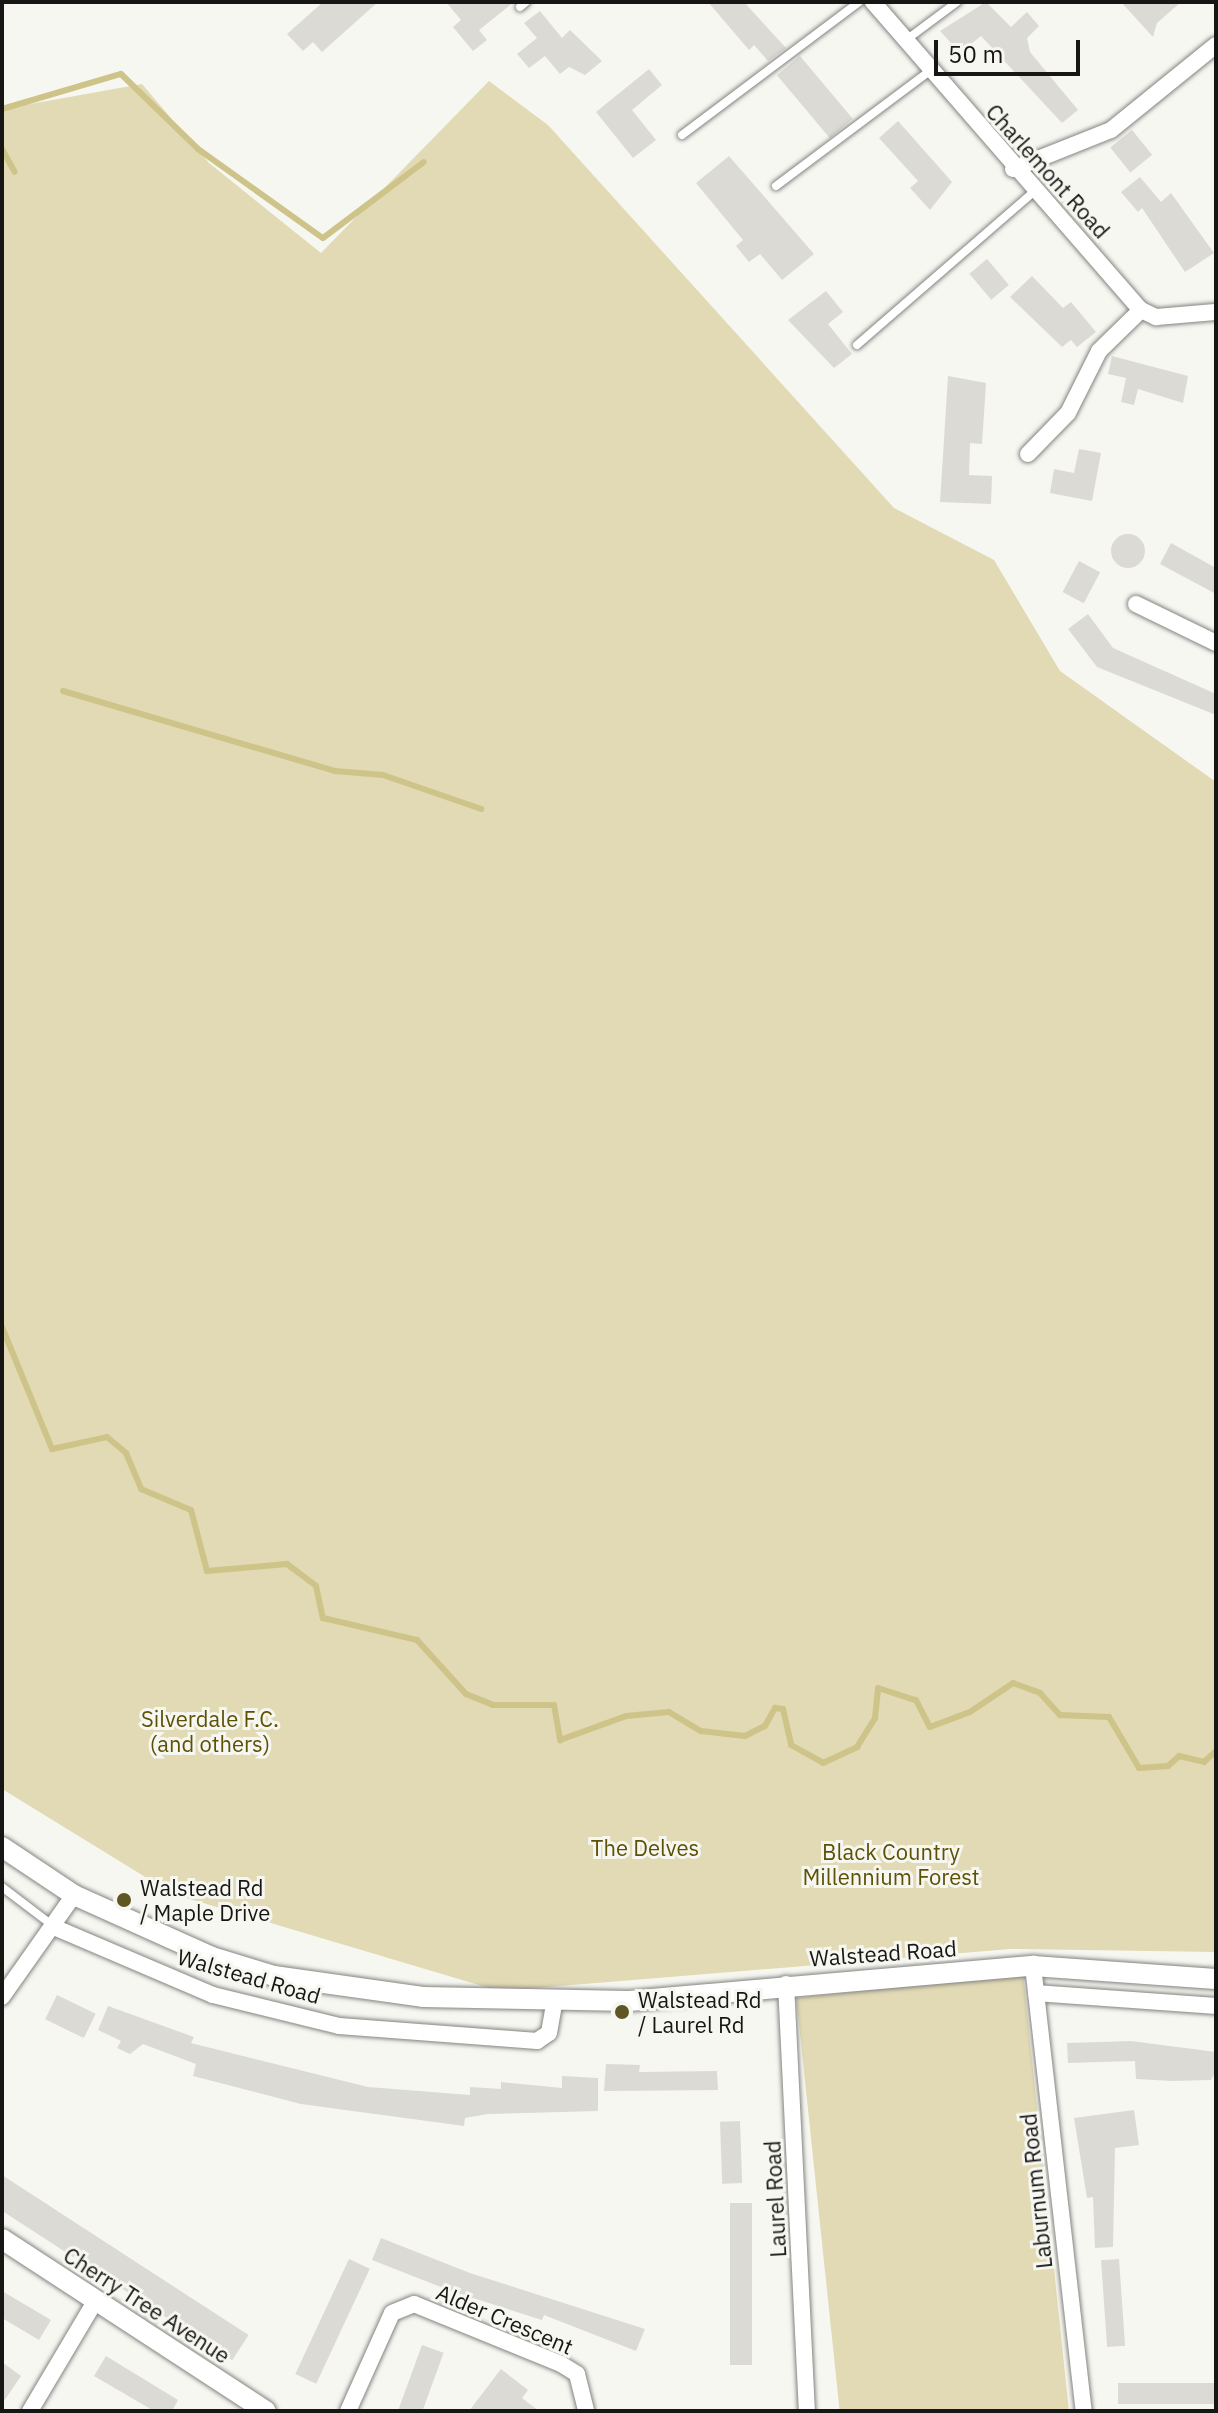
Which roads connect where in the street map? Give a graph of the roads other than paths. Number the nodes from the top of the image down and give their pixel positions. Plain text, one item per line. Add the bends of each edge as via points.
1 (859, 2) edge
2 (873, 2) edge
3 (957, 2) edge
4 (906, 41) junction
5 (1216, 45) edge
6 (931, 70) junction
7 (682, 135) dead end
8 (1013, 169) junction
9 (776, 186) dead end
10 (1037, 190) junction
11 (1141, 310) junction
12 (1216, 312) edge
13 (857, 345) dead end
14 (1028, 454) dead end
15 (1136, 604) dead end
16 (1216, 643) edge
17 (2, 1847) edge
18 (2, 1887) edge
19 (74, 1895) junction
20 (56, 1928) junction
21 (1033, 1966) junction
22 (1216, 1979) edge
23 (786, 1984) junction
24 (1036, 1993) junction
25 (2, 1997) edge
26 (554, 2004) junction
27 (1216, 2006) edge
28 (2, 2239) edge
29 (96, 2300) junction
30 (30, 2411) edge
31 (266, 2411) edge
32 (348, 2411) edge
33 (586, 2411) edge
34 (807, 2411) edge
35 (1084, 2411) edge

1 - 7 lane
2 - 4 street, Charlemont Road
3 - 4 lane
4 - 6 street, Charlemont Road
5 - 8 street via 1111,130
6 - 8 street, Charlemont Road
6 - 9 lane
8 - 10 street, Charlemont Road
10 - 11 street, Charlemont Road
10 - 13 lane
11 - 12 street via 1156,317
11 - 14 street via 1099,351 1068,413
15 - 16 street
17 - 19 street, Walstead Road
18 - 20 lane
19 - 20 street
19 - 26 street, Walstead Road via 212,1957 274,1976 423,1997
20 - 25 street
20 - 26 street, Walstead Road via 213,1995 339,2026 537,2041 549,2033
21 - 22 street, Walstead Road
21 - 23 street, Walstead Road
21 - 24 street, Laburnum Road
23 - 26 street, Walstead Road
23 - 34 street, Laurel Road
24 - 27 street
24 - 35 street, Laburnum Road
28 - 29 street, Cherry Tree Avenue
29 - 30 street
29 - 31 street, Cherry Tree Avenue
32 - 33 street, Alder Crescent via 392,2313 414,2304 561,2364 577,2374

